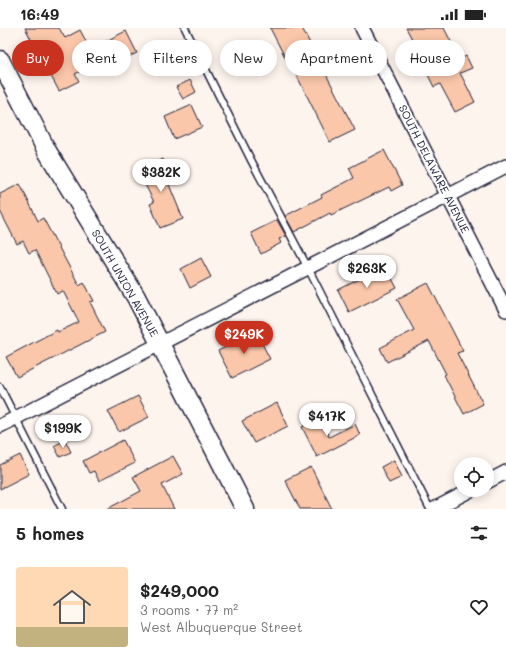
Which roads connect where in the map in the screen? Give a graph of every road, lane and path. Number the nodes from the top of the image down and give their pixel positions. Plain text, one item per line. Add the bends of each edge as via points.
1 (185, 28) edge
2 (362, 28) edge
3 (0, 60) edge
4 (506, 166) edge
5 (448, 196) junction
6 (308, 268) junction
7 (506, 310) edge
8 (160, 344) junction
9 (0, 387) edge
10 (16, 418) junction
11 (0, 426) edge
12 (506, 472) edge
13 (494, 478) edge
14 (457, 497) edge
15 (62, 509) edge
16 (245, 509) edge
17 (430, 509) edge
18 (434, 509) edge

1 - 6 lane
2 - 5 street, SOUTH DELAWARE AVENUE
3 - 8 main road, SOUTH UNION AVENUE via 48,151 120,270
4 - 5 street
5 - 6 street
5 - 7 street, SOUTH DELAWARE AVENUE
6 - 8 street
6 - 17 lane
8 - 10 street
8 - 16 main road, SOUTH UNION AVENUE
9 - 10 lane
10 - 11 street
10 - 15 lane
12 - 13 street
14 - 18 street

